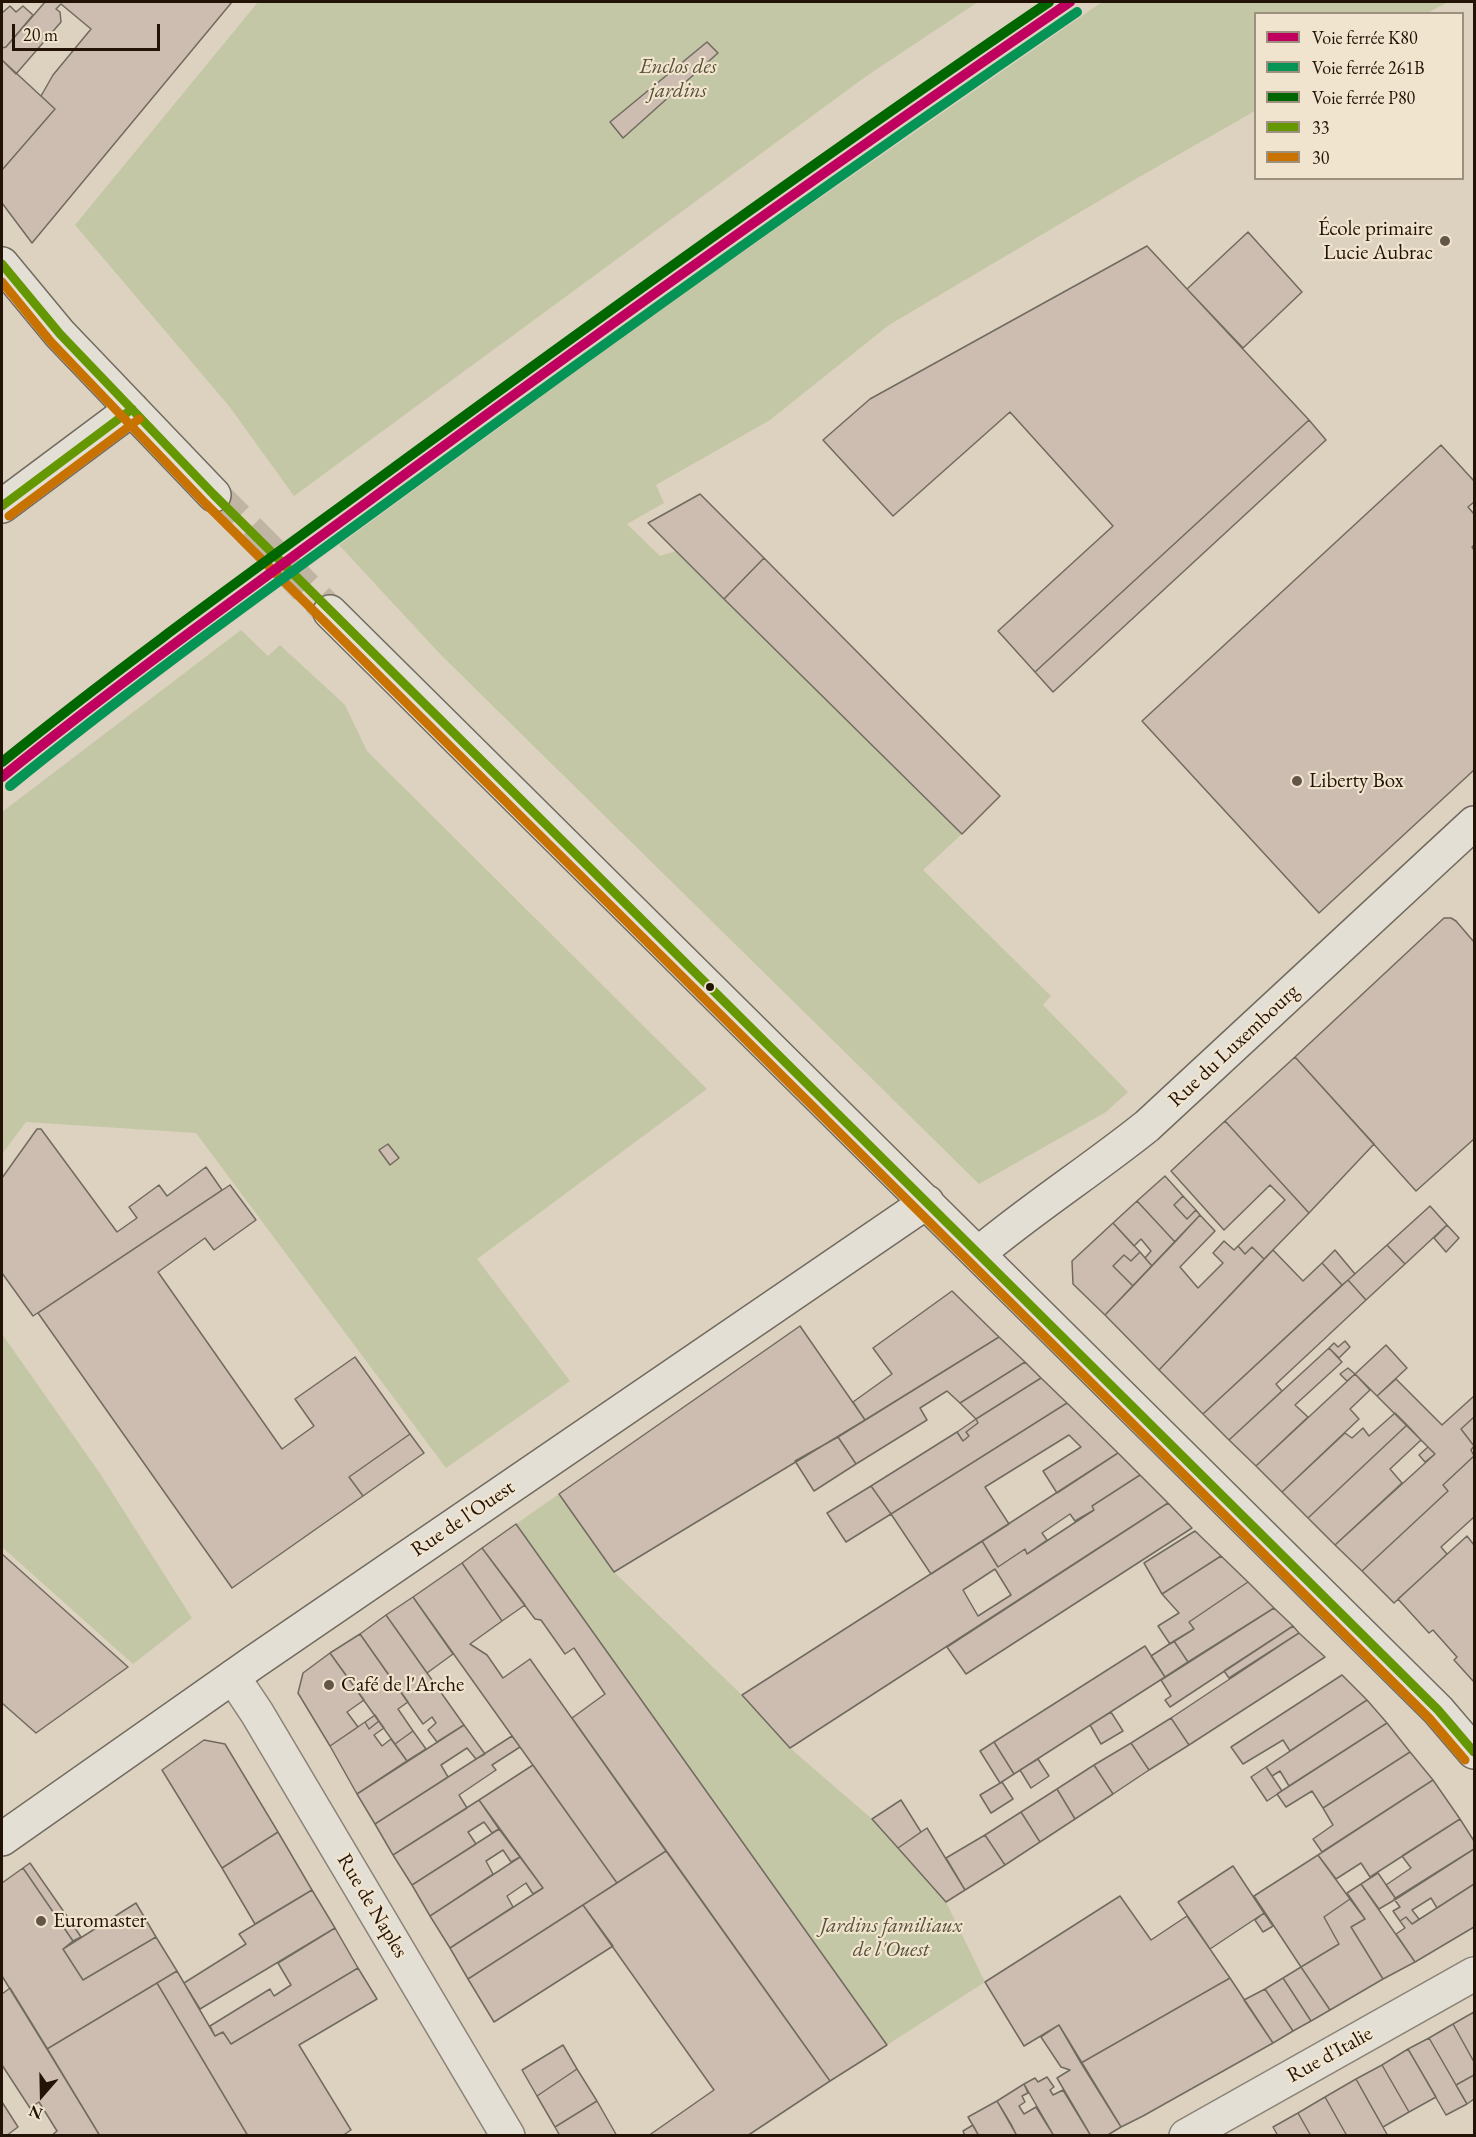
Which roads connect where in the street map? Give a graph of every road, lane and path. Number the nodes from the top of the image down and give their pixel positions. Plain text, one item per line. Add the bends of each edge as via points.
1 (2, 264) edge
2 (132, 409) junction
3 (214, 495) tunnel mouth
4 (2, 506) edge
5 (330, 612) tunnel mouth
6 (1474, 823) edge
7 (927, 1202) junction
8 (979, 1253) junction
9 (233, 1677) junction
10 (1474, 1752) edge
11 (2, 1839) edge
12 (1474, 1974) edge
13 (508, 2136) edge
14 (1186, 2136) edge

1 - 2 main road via 60,334
2 - 3 main road
2 - 4 main road
5 - 7 main road
6 - 8 main road, Rue du Luxembourg via 1147,1126
7 - 8 main road
7 - 9 main road, Rue de l'Ouest
8 - 10 main road via 1438,1710
9 - 11 main road, Rue de l'Ouest
9 - 13 main road, Rue de Naples
12 - 14 main road, Rue d'Italie

